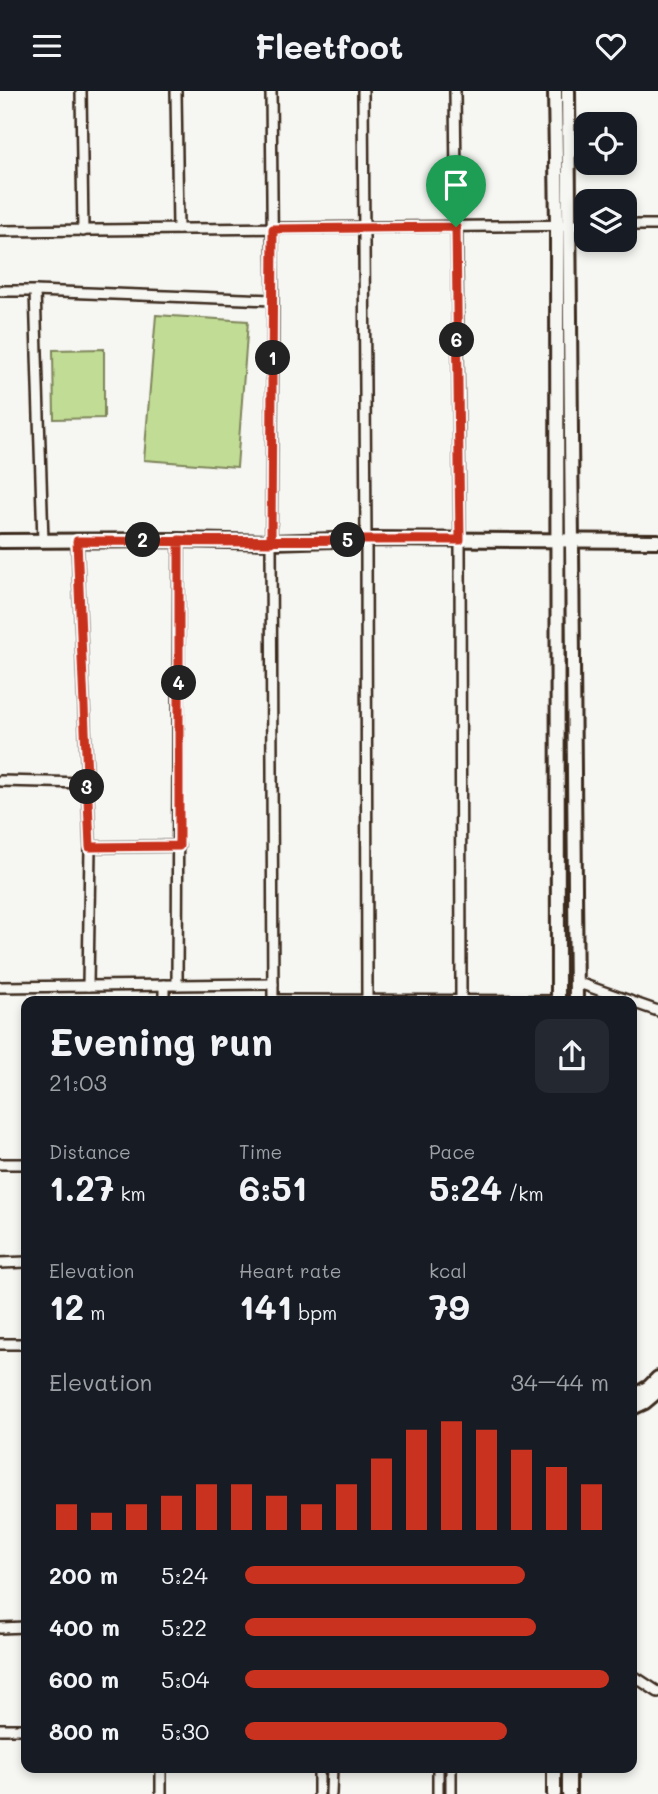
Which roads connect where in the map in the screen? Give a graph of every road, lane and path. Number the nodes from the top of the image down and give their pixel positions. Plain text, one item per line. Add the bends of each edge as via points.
1 (81, 91) edge
2 (176, 91) edge
3 (271, 91) edge
4 (363, 91) edge
5 (455, 91) edge
6 (555, 91) edge
7 (568, 91) edge
8 (637, 225) edge
9 (658, 225) edge
10 (563, 226) junction
11 (574, 226) edge
12 (456, 227) junction
13 (364, 228) junction
14 (178, 229) junction
15 (273, 229) junction
16 (0, 231) edge
17 (83, 231) junction
18 (0, 291) edge
19 (35, 291) junction
20 (273, 300) junction
21 (366, 539) junction
22 (179, 540) junction
23 (460, 540) junction
24 (557, 540) junction
25 (0, 541) edge
26 (43, 541) junction
27 (77, 541) junction
28 (572, 541) junction
29 (658, 541) edge
30 (271, 542) junction
31 (558, 778) junction
32 (575, 779) junction
33 (0, 781) edge
34 (86, 783) junction
35 (179, 846) junction
36 (90, 847) junction
37 (576, 982) junction
38 (273, 984) junction
39 (164, 985) junction
40 (177, 985) junction
41 (88, 986) junction
42 (0, 987) edge
43 (164, 996) edge
44 (274, 996) edge
45 (367, 996) edge
46 (461, 996) edge
47 (558, 996) edge
48 (576, 996) edge
49 (617, 996) edge
50 (637, 1003) edge
51 (658, 1011) edge
52 (0, 1164) edge
53 (21, 1164) edge
54 (21, 1262) edge
55 (0, 1263) edge
56 (0, 1344) edge
57 (21, 1344) edge
58 (658, 1378) edge
59 (658, 1391) edge
60 (637, 1394) edge
61 (637, 1406) edge
62 (0, 1627) edge
63 (21, 1627) edge
64 (637, 1678) edge
65 (658, 1692) edge
66 (0, 1729) edge
67 (21, 1729) edge
68 (162, 1773) edge
69 (319, 1773) edge
70 (332, 1773) edge
71 (438, 1773) edge
72 (451, 1773) edge
73 (554, 1773) edge
74 (569, 1773) edge
75 (161, 1794) edge
76 (319, 1794) edge
77 (331, 1794) edge
78 (438, 1794) edge
79 (451, 1794) edge
80 (554, 1794) edge
81 (569, 1794) edge

1 - 17 street
2 - 14 street
3 - 15 street
4 - 13 street
5 - 12 street
6 - 10 street
7 - 10 street
8 - 9 street
10 - 11 street
10 - 12 street
10 - 24 street
10 - 28 street
12 - 13 street
12 - 23 street
13 - 15 street
13 - 21 street
14 - 15 street
14 - 17 street
15 - 20 street
16 - 17 street
18 - 19 street
19 - 20 street
19 - 26 street
20 - 30 street
21 - 23 street
21 - 30 street
21 - 45 street
22 - 27 street
22 - 30 street
22 - 35 street
23 - 24 street
23 - 46 street
24 - 28 street
24 - 31 street
25 - 26 street
26 - 27 street
27 - 34 street
28 - 29 street
28 - 32 street
30 - 38 street
31 - 32 street
31 - 47 street
32 - 37 street
33 - 34 street
34 - 36 street
35 - 36 street
35 - 40 street
36 - 41 street
37 - 48 street
37 - 49 street
38 - 40 street
38 - 44 street
39 - 40 street
39 - 41 street
39 - 43 street
41 - 42 street
50 - 51 street
52 - 53 street
54 - 55 street
56 - 57 street
58 - 60 street
59 - 61 street
62 - 63 street
64 - 65 street
66 - 67 street
68 - 75 street
69 - 76 street
70 - 77 street
71 - 78 street
72 - 79 street
73 - 80 street
74 - 81 street

